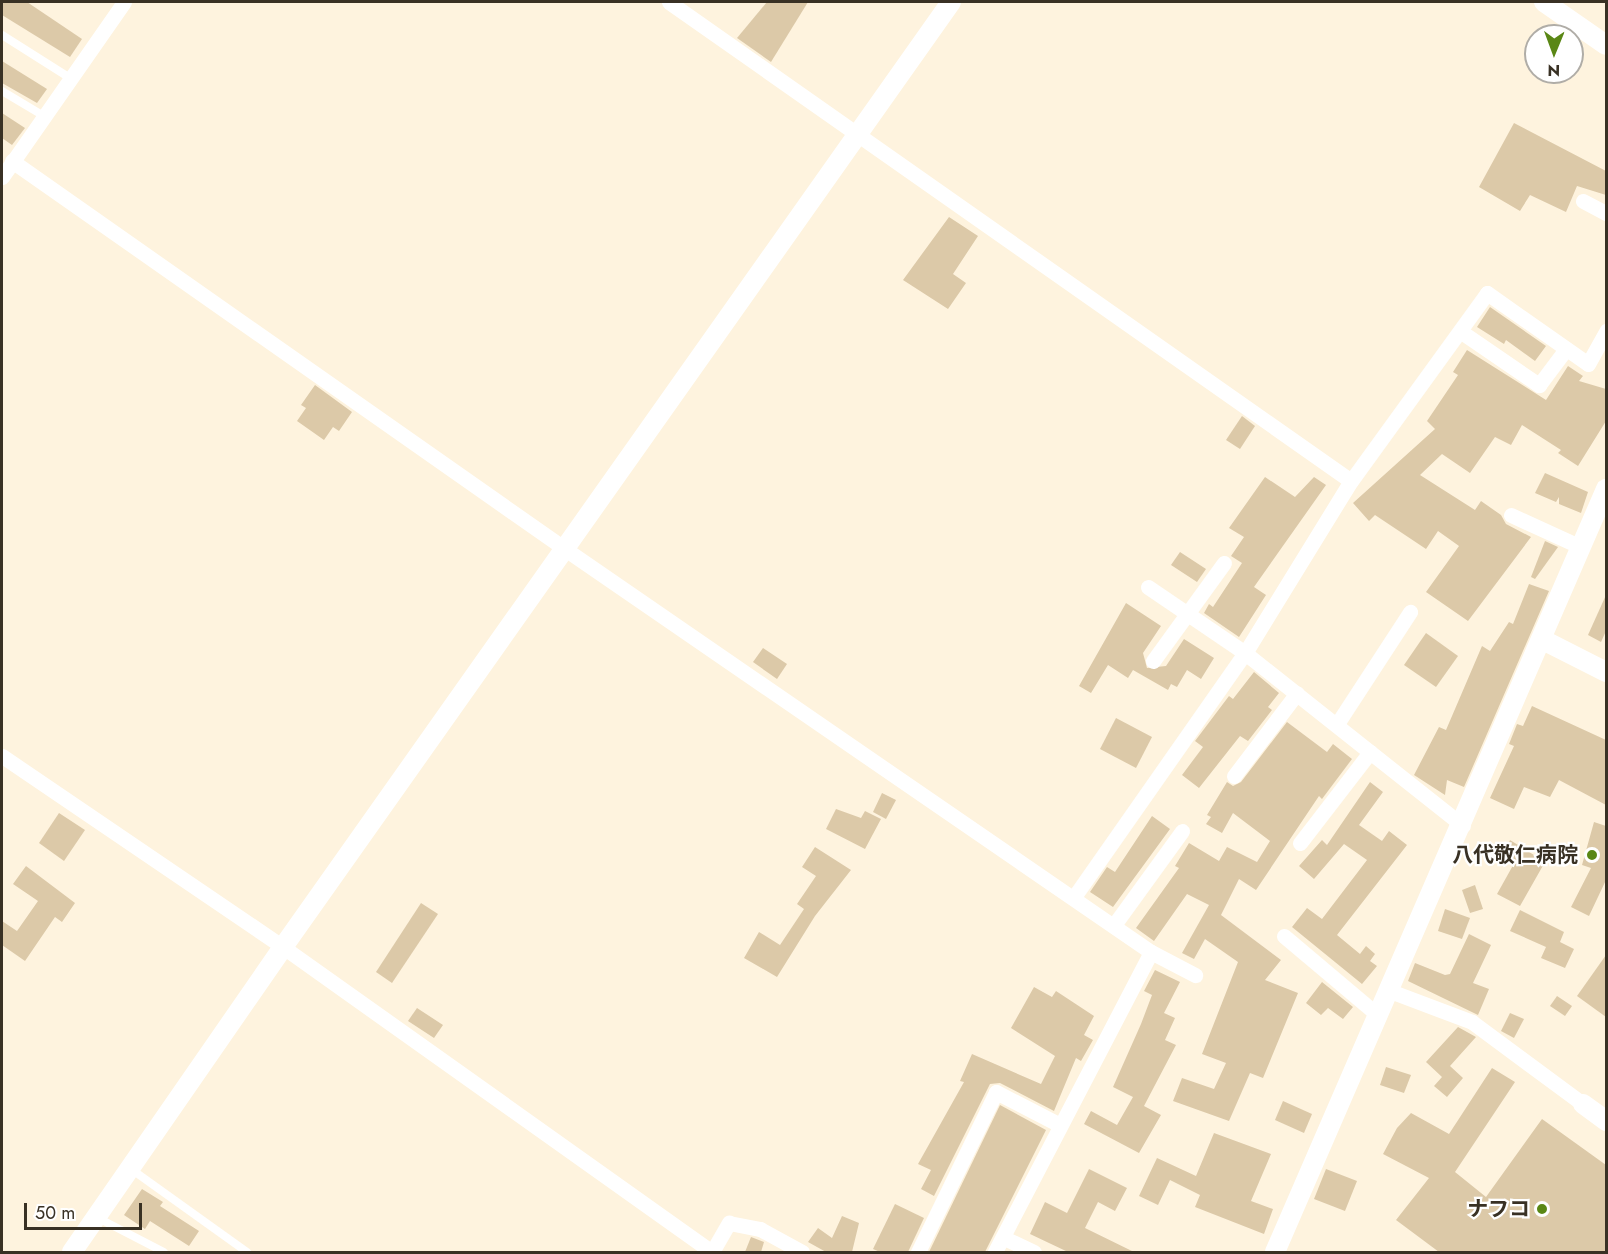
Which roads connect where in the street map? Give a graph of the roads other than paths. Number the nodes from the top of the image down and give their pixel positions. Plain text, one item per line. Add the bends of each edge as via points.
1 (124, 2) edge
2 (669, 2) edge
3 (951, 2) edge
4 (1544, 2) edge
5 (2, 35) edge
6 (1606, 45) edge
7 (70, 78) junction
8 (2, 91) edge
9 (44, 116) junction
10 (858, 134) junction
11 (12, 161) junction
12 (2, 177) edge
13 (1583, 201) dead end
14 (1606, 213) edge
15 (1460, 331) junction
16 (1606, 331) edge
17 (1566, 349) junction
18 (1351, 481) junction
19 (1606, 489) edge
20 (1511, 515) dead end
21 (1581, 547) junction
22 (565, 549) junction
23 (1224, 563) dead end
24 (1148, 587) dead end
25 (1410, 612) dead end
26 (1188, 618) junction
27 (1543, 640) junction
28 (1245, 654) junction
29 (1153, 661) dead end
30 (1606, 672) edge
31 (1297, 693) junction
32 (1337, 724) junction
33 (1370, 752) junction
34 (2, 756) edge
35 (1234, 776) dead end
36 (1463, 826) junction
37 (1182, 831) dead end
38 (1300, 843) dead end
39 (1074, 897) junction
40 (1114, 925) junction
41 (1284, 936) dead end
42 (283, 947) junction
43 (1151, 952) junction
44 (1195, 975) dead end
45 (1390, 991) junction
46 (1379, 1016) junction
47 (1583, 1104) joint
48 (1606, 1121) edge
49 (1060, 1125) junction
50 (131, 1169) junction
51 (98, 1218) junction
52 (1004, 1238) junction
53 (72, 1252) edge
54 (164, 1252) edge
55 (246, 1252) edge
56 (802, 1252) edge
57 (918, 1252) edge
58 (995, 1252) edge
59 (1034, 1252) edge
60 (1275, 1252) edge

1 - 7 street
2 - 10 street
3 - 10 street
4 - 6 street
5 - 7 lane
7 - 9 street
8 - 9 lane
9 - 11 street
10 - 18 street
10 - 22 street
11 - 12 street
11 - 22 street
13 - 14 street
15 - 17 street via 1487,293
15 - 17 street via 1540,391
15 - 18 street
16 - 17 street via 1588,364
18 - 28 street
19 - 21 street
20 - 21 street
21 - 27 street
22 - 39 street
22 - 42 street
23 - 26 street
24 - 26 street
25 - 32 street
26 - 28 street
26 - 29 street
27 - 30 street
27 - 36 street
28 - 31 street
28 - 39 street
31 - 32 street
31 - 35 street
32 - 33 street
33 - 36 street
33 - 38 street
34 - 42 street
36 - 45 street
37 - 40 street
39 - 40 street
40 - 43 street
41 - 46 street
42 - 50 street
42 - 56 street via 712,1252 729,1222 760,1229
43 - 44 street
43 - 49 street
45 - 46 street
45 - 47 street via 1473,1022
46 - 60 street
47 - 48 street
49 - 52 street
49 - 57 street via 996,1092
50 - 51 street
50 - 55 lane
51 - 53 street
51 - 54 lane
52 - 58 street
52 - 59 street

